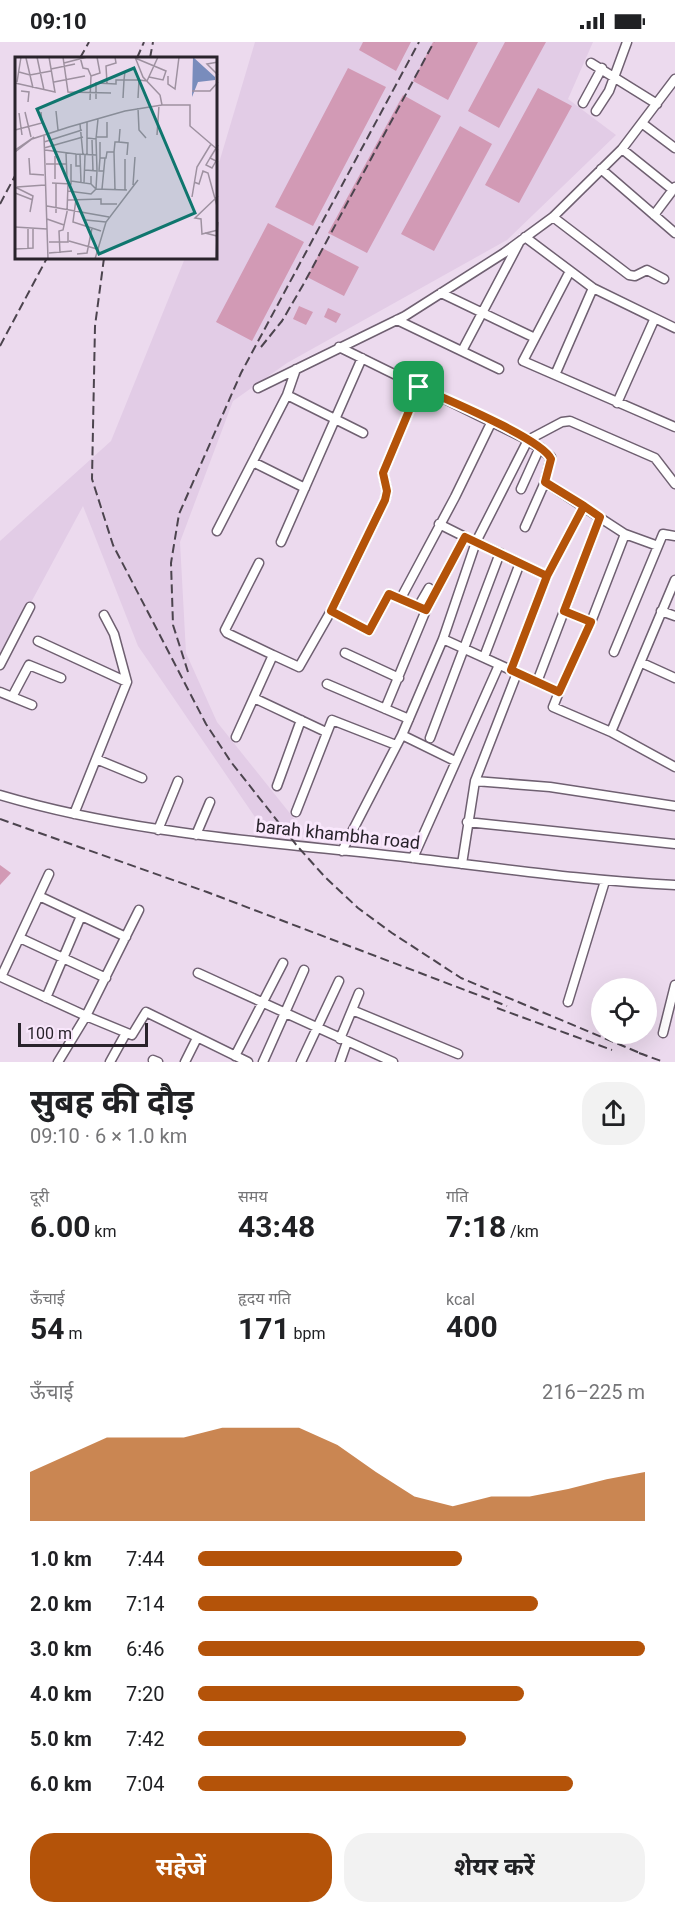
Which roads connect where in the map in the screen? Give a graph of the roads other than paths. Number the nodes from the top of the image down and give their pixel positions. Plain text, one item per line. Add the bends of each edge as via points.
1 (627, 42) edge
2 (591, 63) dead end
3 (602, 68) junction
4 (615, 76) junction
5 (675, 80) edge
6 (583, 103) dead end
7 (657, 104) junction
8 (596, 111) dead end
9 (643, 124) junction
10 (675, 148) edge
11 (621, 149) junction
12 (602, 169) junction
13 (674, 188) edge
14 (654, 215) junction
15 (553, 217) junction
16 (675, 233) edge
17 (523, 239) junction
18 (570, 271) junction
19 (664, 279) dead end
20 (593, 288) junction
21 (441, 293) junction
22 (483, 312) junction
23 (397, 320) junction
24 (654, 320) junction
25 (675, 328) edge
26 (535, 338) junction
27 (339, 347) junction
28 (462, 351) junction
29 (362, 358) junction
30 (296, 369) junction
31 (499, 369) dead end
32 (555, 375) junction
33 (419, 387) junction
34 (258, 388) dead end
35 (287, 394) junction
36 (617, 403) junction
37 (334, 418) junction
38 (492, 421) junction
39 (675, 426) edge
40 (363, 433) dead end
41 (528, 440) junction
42 (540, 447) junction
43 (253, 462) junction
44 (545, 482) junction
45 (675, 484) edge
46 (305, 488) junction
47 (521, 489) dead end
48 (584, 506) junction
49 (600, 517) junction
50 (439, 524) junction
51 (525, 527) dead end
52 (217, 531) dead end
53 (625, 534) junction
54 (675, 536) edge
55 (465, 537) junction
56 (281, 542) dead end
57 (476, 542) junction
58 (658, 546) junction
59 (500, 553) junction
60 (259, 563) dead end
61 (520, 563) junction
62 (547, 576) junction
63 (675, 580) edge
64 (429, 588) dead end
65 (401, 598) junction
66 (30, 607) dead end
67 (422, 608) junction
68 (331, 611) junction
69 (564, 611) junction
70 (661, 611) junction
71 (104, 615) dead end
72 (675, 616) edge
73 (591, 622) junction
74 (443, 639) junction
75 (38, 641) dead end
76 (465, 649) junction
77 (614, 652) dead end
78 (345, 653) dead end
79 (273, 655) junction
80 (484, 657) junction
81 (642, 663) junction
82 (499, 664) junction
83 (0, 665) edge
84 (514, 672) junction
85 (61, 678) dead end
86 (399, 678) junction
87 (675, 678) edge
88 (127, 682) junction
89 (537, 682) junction
90 (327, 684) dead end
91 (0, 692) edge
92 (559, 692) junction
93 (12, 697) junction
94 (254, 698) junction
95 (32, 705) dead end
96 (385, 709) junction
97 (409, 719) junction
98 (301, 720) junction
99 (326, 732) junction
100 (611, 732) junction
101 (402, 735) junction
102 (236, 737) dead end
103 (430, 738) dead end
104 (396, 745) junction
105 (96, 759) junction
106 (455, 761) junction
107 (675, 768) edge
108 (141, 778) dead end
109 (178, 781) dead end
110 (475, 781) junction
111 (277, 786) dead end
112 (0, 795) edge
113 (210, 802) dead end
114 (675, 806) edge
115 (296, 812) dead end
116 (74, 814) junction
117 (467, 822) junction
118 (158, 830) junction
119 (196, 835) junction
120 (675, 844) edge
121 (342, 851) junction
122 (413, 858) junction
123 (462, 864) junction
124 (49, 874) dead end
125 (605, 880) junction
126 (675, 885) edge
127 (39, 896) junction
128 (140, 910) dead end
129 (81, 916) junction
130 (126, 937) junction
131 (20, 938) junction
132 (62, 958) junction
133 (283, 963) dead end
134 (304, 970) dead end
135 (198, 973) dead end
136 (1, 977) edge
137 (106, 978) junction
138 (339, 981) dead end
139 (675, 985) edge
140 (359, 993) dead end
141 (46, 998) junction
142 (568, 1002) dead end
143 (263, 1003) junction
144 (352, 1010) junction
145 (284, 1013) junction
146 (86, 1016) junction
147 (316, 1028) junction
148 (126, 1033) junction
149 (663, 1033) dead end
150 (197, 1038) junction
151 (344, 1040) junction
152 (458, 1054) dead end
153 (235, 1056) junction
154 (377, 1059) edge
155 (58, 1062) edge
156 (110, 1062) edge
157 (185, 1062) edge
158 (248, 1062) edge
159 (263, 1062) edge
160 (301, 1062) edge
161 (340, 1062) edge
162 (393, 1062) edge

1 - 4 street
2 - 3 street
3 - 4 street
3 - 6 street
4 - 7 street
4 - 8 street
5 - 7 street
7 - 9 street
9 - 10 street
9 - 11 street
11 - 12 street
11 - 13 street
12 - 14 street
12 - 15 street
13 - 14 street
14 - 16 street
15 - 17 street
15 - 19 street via 629,275 647,270
17 - 18 street
17 - 21 street
17 - 22 street
18 - 20 street
18 - 26 street
20 - 24 street
20 - 32 street
21 - 22 street
21 - 23 street
22 - 26 street
22 - 28 street
23 - 27 street
23 - 28 street
24 - 25 street
24 - 36 street
26 - 32 street via 524,361
27 - 29 street
27 - 30 street
28 - 31 street
29 - 33 street
29 - 37 street
30 - 34 street
30 - 35 street
32 - 36 street
33 - 38 street
33 - 68 street via 383,473 385,500
35 - 37 street
35 - 43 street
36 - 39 street
37 - 40 street
37 - 46 street
38 - 41 street
38 - 50 street
41 - 42 street
41 - 45 street via 570,421 655,458
41 - 57 street
42 - 44 street via 551,459
42 - 47 street
43 - 46 street
43 - 52 street
44 - 48 street
44 - 51 street
46 - 56 street
48 - 49 street
48 - 62 street
49 - 53 street
49 - 69 street
50 - 55 street
50 - 65 street
53 - 58 street
53 - 73 street
54 - 58 street via 663,534
55 - 57 street
55 - 67 street
57 - 59 street
57 - 74 street
58 - 77 street
59 - 61 street
59 - 76 street
60 - 79 street via 225,632
61 - 62 street
61 - 80 street
62 - 84 street
63 - 70 street
64 - 67 street
65 - 67 street
65 - 68 street via 388,595 369,631
66 - 83 street
67 - 86 street
68 - 79 street via 299,667
69 - 73 street
69 - 89 street
70 - 72 street
70 - 81 street
71 - 88 street via 114,634
73 - 92 street
74 - 76 street
74 - 97 street
75 - 88 street
76 - 80 street
76 - 103 street
78 - 86 street
79 - 94 street
80 - 82 street
81 - 87 street
81 - 100 street
82 - 84 street
82 - 106 street
84 - 89 street
84 - 110 street
85 - 93 street via 28,665
86 - 96 street
88 - 105 street
89 - 92 street
90 - 96 street
91 - 93 street
92 - 100 street via 553,707
93 - 95 street
94 - 98 street
94 - 102 street
96 - 97 street
97 - 101 street
98 - 99 street
98 - 111 street
99 - 104 street via 335,719
99 - 115 street
100 - 107 street
101 - 104 street
101 - 106 street
104 - 121 street
105 - 108 street
105 - 116 street
106 - 122 street
109 - 118 street
110 - 114 street via 550,787
110 - 117 street
112 - 116 street, barah khambha road
113 - 119 street
116 - 118 street, barah khambha road
117 - 120 street
117 - 123 street
118 - 119 street, barah khambha road
119 - 121 street, barah khambha road
121 - 122 street, barah khambha road
122 - 123 street, barah khambha road
123 - 125 street, barah khambha road
124 - 127 street
125 - 126 street, barah khambha road
125 - 142 street
127 - 129 street
127 - 131 street
128 - 130 street
129 - 130 street
129 - 132 street
130 - 137 street
131 - 132 street
131 - 136 street
132 - 137 street
132 - 141 street
133 - 143 street
134 - 145 street
135 - 143 street
136 - 141 street
137 - 146 street
138 - 147 street
139 - 149 street
140 - 144 street
141 - 146 street
143 - 145 street
143 - 153 street
144 - 151 street
144 - 152 street
145 - 147 street
145 - 159 street
146 - 148 street
146 - 155 street
147 - 151 street
147 - 160 street
148 - 150 street via 134,1034 146,1012
148 - 156 street
150 - 153 street
150 - 157 street
151 - 154 street
151 - 161 street
153 - 158 street
154 - 162 street

